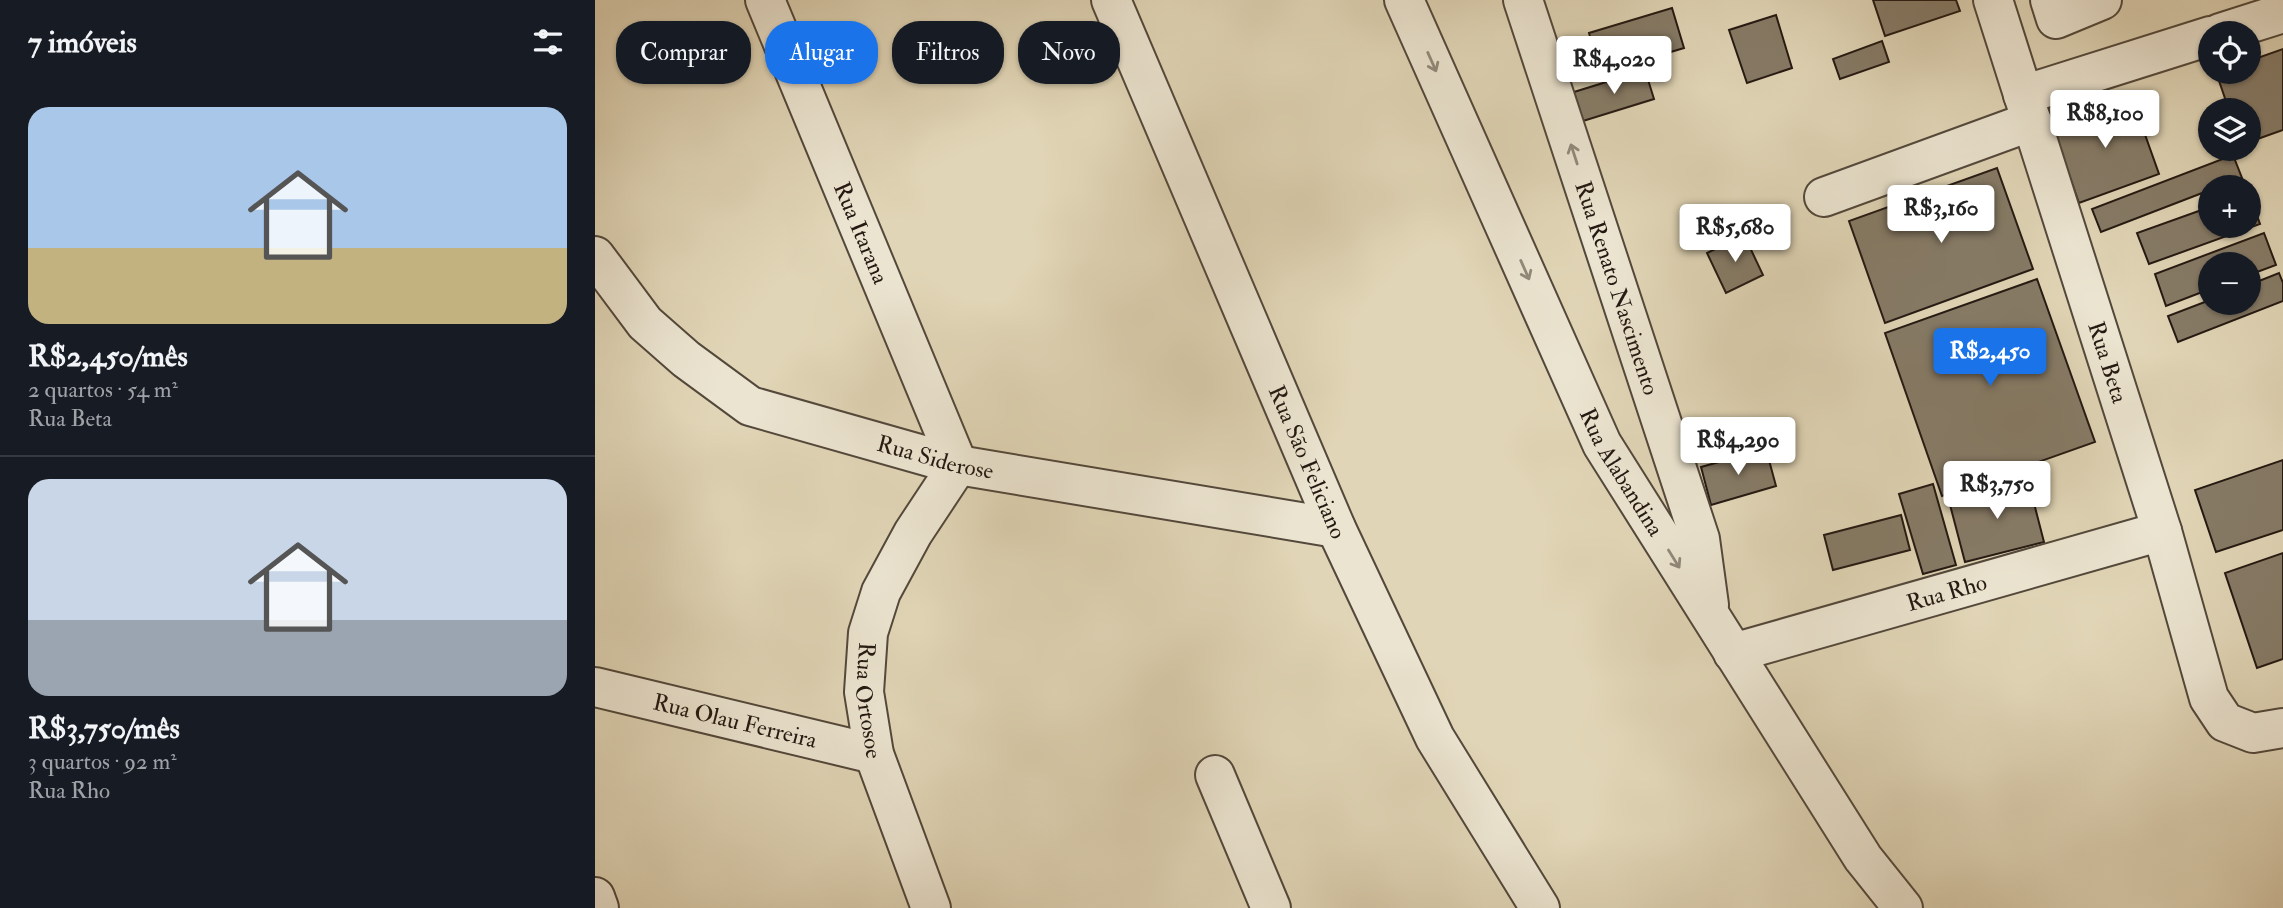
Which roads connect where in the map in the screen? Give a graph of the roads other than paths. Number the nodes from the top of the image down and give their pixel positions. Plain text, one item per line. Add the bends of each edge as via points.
1 (765, 0) edge
2 (1111, 0) edge
3 (1404, 0) edge
4 (1524, 0) edge
5 (1993, 0) edge
6 (2050, 0) edge
7 (2102, 0) edge
8 (2283, 13) edge
9 (2258, 21) edge
10 (2198, 41) edge
11 (2027, 108) junction
12 (1824, 197) dead end
13 (595, 256) edge
14 (958, 465) junction
15 (1336, 528) junction
16 (2162, 531) junction
17 (1710, 618) junction
18 (1733, 653) junction
19 (595, 687) edge
20 (2283, 728) edge
21 (874, 754) junction
22 (1215, 775) dead end
23 (595, 897) edge
24 (599, 908) edge
25 (931, 908) edge
26 (1271, 908) edge
27 (1541, 908) edge
28 (1903, 908) edge

1 - 14 street, Rua Itarana
2 - 15 street, Rua São Feliciano
3 -> 17 street, Rua Alabandina via 1602,444
17 -> 4 street, Rua Renato Nascimento via 1700,539
5 - 11 street, Rua Beta
6 - 7 street via 2056,19
8 - 9 street
10 - 11 street
11 - 12 street
11 - 16 street, Rua Beta
13 - 14 street, Rua Siderose via 645,323 750,406
14 - 15 street, Rua Siderose
14 - 21 street, Rua Ortosoe via 881,592 868,634 863,692
15 - 27 street, Rua São Feliciano via 1435,738
16 - 18 street, Rua Rho
16 - 20 street, Rua Beta via 2209,698 2225,722 2253,733
17 - 18 street, Rua Alabandina
18 - 28 street, Rua Alabandina via 1863,858
19 - 21 street, Rua Olau Ferreira
21 - 25 street, Rua Ortosoe
22 - 26 street
23 - 24 street

